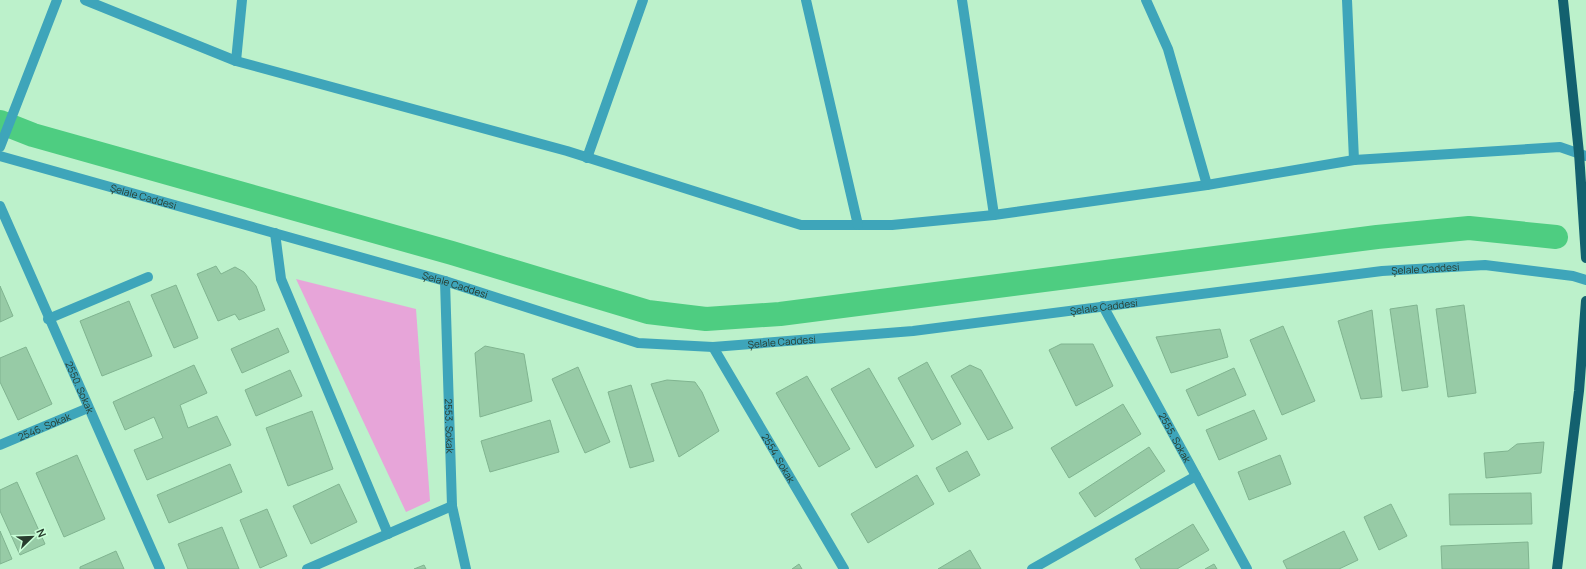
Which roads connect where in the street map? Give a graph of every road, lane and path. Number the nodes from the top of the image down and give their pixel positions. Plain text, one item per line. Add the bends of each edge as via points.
1 (57, 0) edge
2 (85, 0) edge
3 (242, 0) edge
4 (642, 0) edge
5 (806, 0) edge
6 (962, 0) edge
7 (1146, 0) edge
8 (1347, 0) edge
9 (1563, 0) edge
10 (236, 61) junction
11 (0, 147) edge
12 (1582, 154) edge
13 (0, 156) edge
14 (587, 158) junction
15 (1354, 160) junction
16 (1207, 185) junction
17 (1, 210) edge
18 (994, 215) junction
19 (858, 225) junction
20 (275, 233) junction
21 (1586, 258) edge
22 (148, 277) dead end
23 (445, 280) junction
24 (1586, 280) edge
25 (1586, 301) edge
26 (1103, 306) junction
27 (48, 319) junction
28 (713, 347) junction
29 (88, 408) junction
30 (0, 445) edge
31 (1196, 476) junction
32 (452, 506) junction
33 (388, 534) junction
34 (160, 569) edge
35 (307, 569) edge
36 (466, 569) edge
37 (844, 569) edge
38 (1032, 569) edge
39 (1247, 569) edge
40 (1557, 569) edge

1 - 11 street
2 - 10 street
3 - 10 street
4 - 14 street
5 - 19 street
6 - 18 street
7 - 16 street via 1168,49
8 - 15 street
9 - 12 main road
10 - 14 street
12 - 15 street via 1560,147
12 - 21 main road
13 - 20 street, Şelale Caddesi
14 - 19 street via 802,225
15 - 16 street
16 - 18 street
17 - 27 street, 2550. Sokak
18 - 19 street via 892,225
20 - 23 street, Şelale Caddesi
20 - 33 street via 281,279
22 - 27 street
23 - 28 street, Şelale Caddesi via 638,343
23 - 32 street, 2553. Sokak
24 - 26 street, Şelale Caddesi via 1573,276 1485,265 1390,270
25 - 40 main road via 1579,391
26 - 28 street, Şelale Caddesi via 913,331
26 - 31 street, 2555. Sokak
27 - 29 street, 2550. Sokak
28 - 37 street, 2554. Sokak
29 - 30 street, 2546. Sokak
29 - 34 street, 2550. Sokak
31 - 38 street
31 - 39 street, 2555. Sokak
32 - 33 street
32 - 36 street, 2553. Sokak
33 - 35 street

